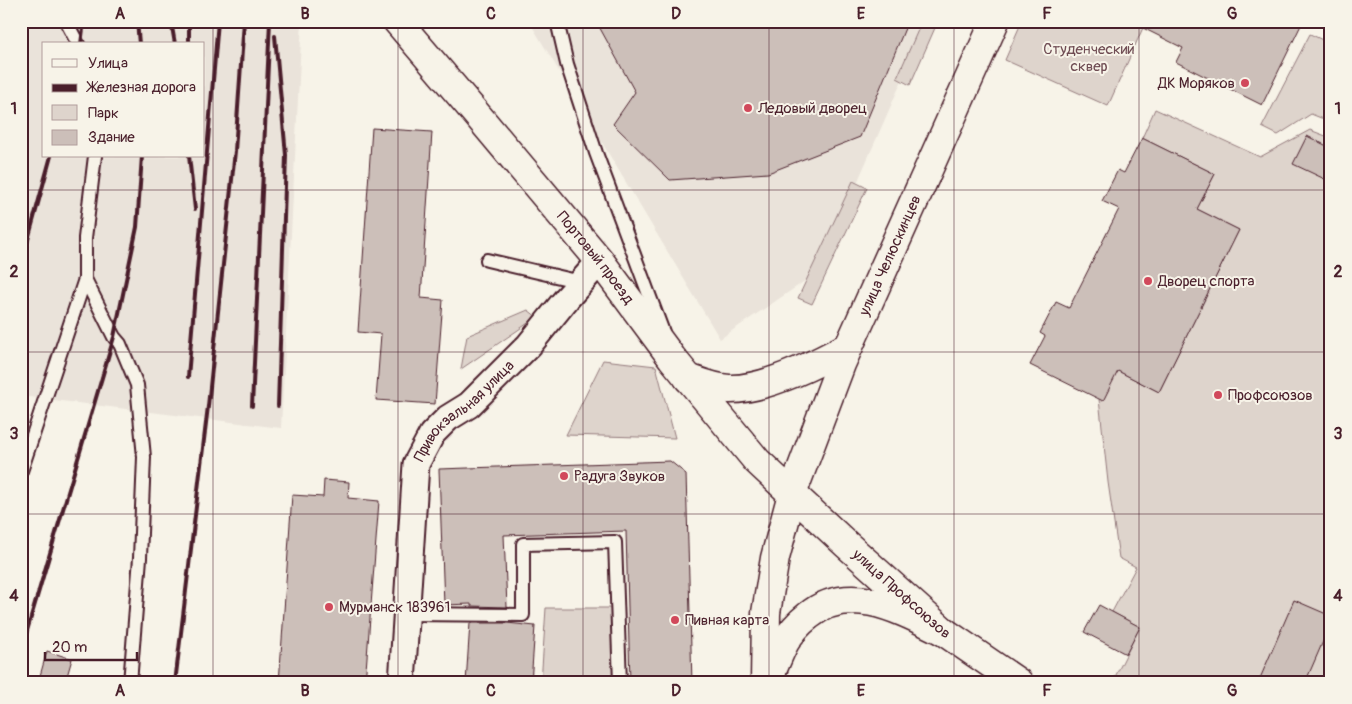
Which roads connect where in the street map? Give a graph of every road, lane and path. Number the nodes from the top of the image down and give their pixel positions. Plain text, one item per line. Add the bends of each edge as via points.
1 (66, 21) edge
2 (557, 21) edge
3 (995, 21) edge
4 (400, 23) edge
5 (77, 42) edge
6 (95, 158) edge
7 (488, 260) dead end
8 (600, 261) junction
9 (85, 278) junction
10 (581, 282) junction
11 (849, 346) junction
12 (680, 368) junction
13 (21, 471) edge
14 (792, 494) junction
15 (407, 614) junction
16 (943, 631) junction
17 (1008, 680) edge
18 (130, 683) edge
19 (402, 683) edge
20 (620, 683) edge
21 (766, 683) edge

1 - 5 lane
2 - 12 lane via 567,64 596,153
3 - 11 main road, улица Челюскинцев
4 - 8 main road, Портовый проезд
6 - 9 lane via 85,238
7 - 10 lane
8 - 10 street, Привокзальная улица
8 - 12 main road, Портовый проезд
9 - 13 lane
9 - 18 lane via 120,344 137,385 144,458
10 - 15 street, Привокзальная улица via 529,345 469,405 448,418 432,434 416,464
11 - 12 main road via 804,368 750,387 710,387
11 - 14 main road, улица Челюскинцев
12 - 14 main road, Портовый проезд via 757,461
14 - 16 main road, улица Профсоюзов
14 - 21 main road, улица Челюскинцев via 775,558 766,613
15 - 19 street, Привокзальная улица
15 - 20 lane via 523,615 523,544 615,542
16 - 17 main road, улица Профсоюзов
16 - 21 main road via 880,604 835,601 815,610 800,622

